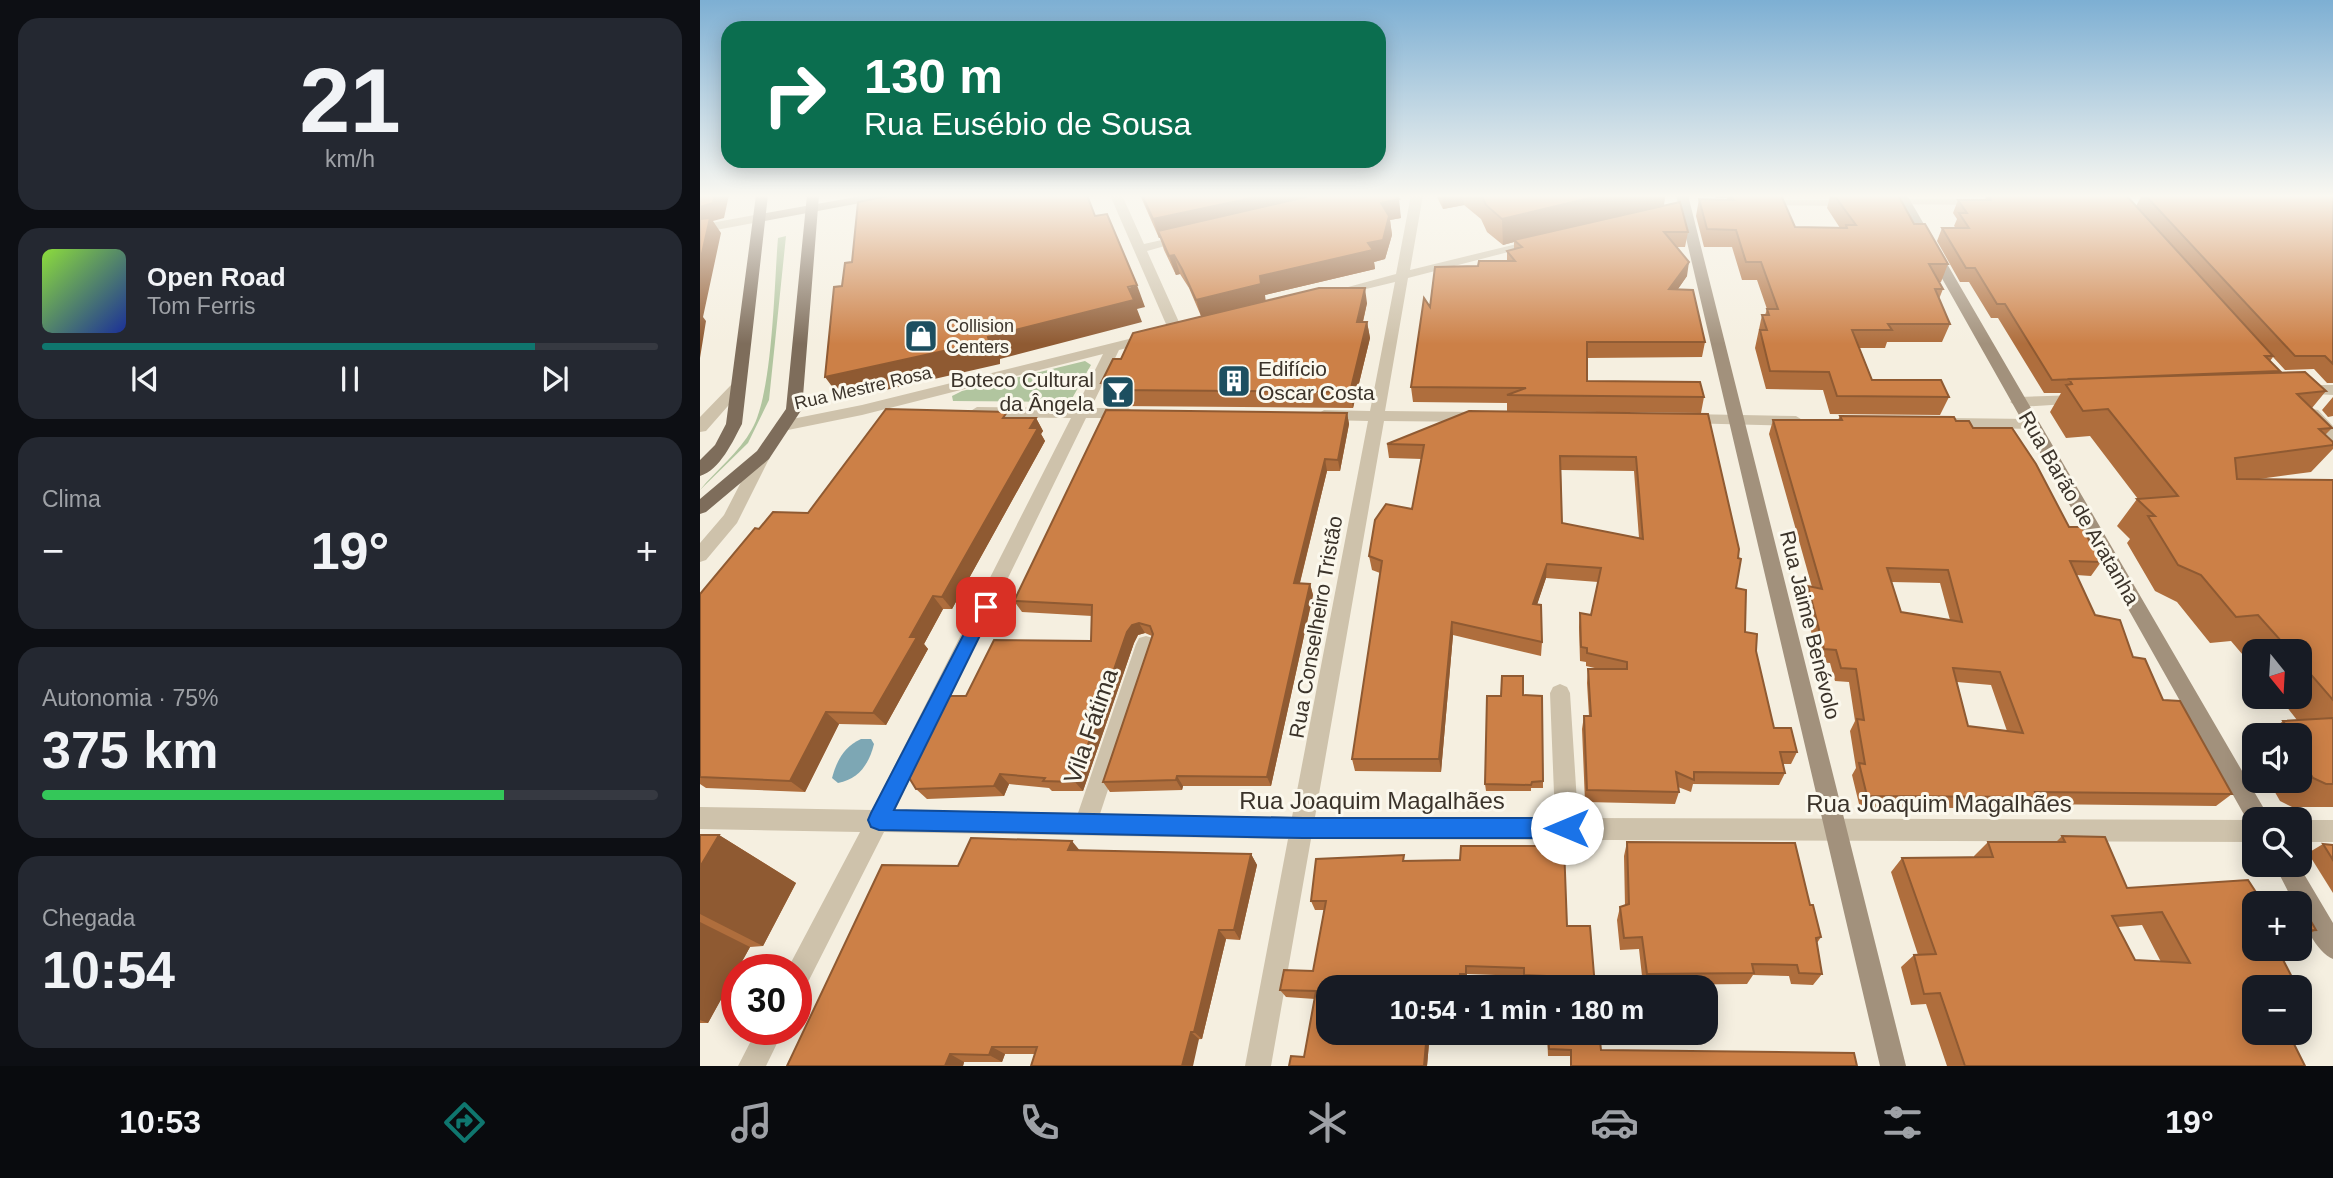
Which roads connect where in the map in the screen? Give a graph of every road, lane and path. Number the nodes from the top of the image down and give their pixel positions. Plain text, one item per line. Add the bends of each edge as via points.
1 (756, 245) edge
2 (808, 245) edge
3 (1138, 245) edge
4 (1159, 245) edge
5 (1409, 245) edge
6 (1531, 245) edge
7 (1693, 245) edge
8 (1929, 245) edge
9 (1140, 249) junction
10 (1404, 276) junction
11 (1324, 295) edge
12 (1114, 348) junction
13 (737, 387) junction
14 (2333, 390) edge
15 (2099, 399) edge
16 (2018, 402) junction
17 (862, 410) junction
18 (927, 411) edge
19 (966, 412) edge
20 (1083, 413) junction
21 (1151, 414) edge
22 (1314, 415) edge
23 (1377, 416) junction
24 (1493, 417) edge
25 (1669, 419) edge
26 (1737, 419) junction
27 (1812, 421) edge
28 (1937, 423) edge
29 (2031, 425) junction
30 (783, 426) junction
31 (700, 427) edge
32 (2333, 436) edge
33 (763, 455) junction
34 (700, 470) edge
35 (700, 508) edge
36 (700, 555) edge
37 (1146, 644) edge
38 (1560, 693) dead end
39 (2252, 807) edge
40 (700, 818) edge
41 (879, 820) junction
42 (1085, 825) junction
43 (1303, 828) junction
44 (1567, 828) junction
45 (1837, 830) junction
46 (2242, 831) edge
47 (2312, 831) edge
48 (2333, 831) edge
49 (2293, 877) edge
50 (2333, 947) edge
51 (809, 954) edge
52 (762, 1045) edge
53 (751, 1066) edge
54 (1258, 1066) edge
55 (1893, 1066) edge

1 - 13 main road
2 - 30 main road via 794,409
3 - 9 street
4 - 9 street
5 - 10 street, Rua Conselheiro Tristão
6 - 10 street
7 - 26 street, Rua Jaime Benévolo
8 - 16 street, Rua Barão de Aratanha
9 - 12 street, Rua Mestre Rosa via 1183,329
10 - 11 street
10 - 23 street, Rua Conselheiro Tristão
12 - 17 street, Rua Mestre Rosa
12 - 20 street
13 - 31 street
13 - 34 main road via 734,424
14 - 32 street via 2287,388
15 - 16 street
16 - 29 street, Rua Barão de Aratanha
17 - 18 street
17 - 30 street, Rua Mestre Rosa
19 - 20 street
20 - 21 street
20 - 41 street
22 - 23 street
23 - 24 street
23 - 43 street, Rua Conselheiro Tristão
25 - 26 street
26 - 27 street
26 - 45 street, Rua Jaime Benévolo
28 - 29 street
29 - 39 street, Rua Barão de Aratanha
30 - 33 main road
33 - 35 main road
33 - 36 street via 731,519
37 - 42 street, Vila Fátima
38 - 44 street
40 - 41 street, Rua Joaquim Magalhães
41 - 42 street, Rua Joaquim Magalhães
41 - 51 street
42 - 43 street, Rua Joaquim Magalhães
43 - 44 street, Rua Joaquim Magalhães
43 - 54 street, Rua Conselheiro Tristão
44 - 45 street, Rua Joaquim Magalhães
45 - 46 street, Rua Joaquim Magalhães
45 - 55 street, Rua Jaime Benévolo
47 - 48 street
49 - 50 street
52 - 53 street

